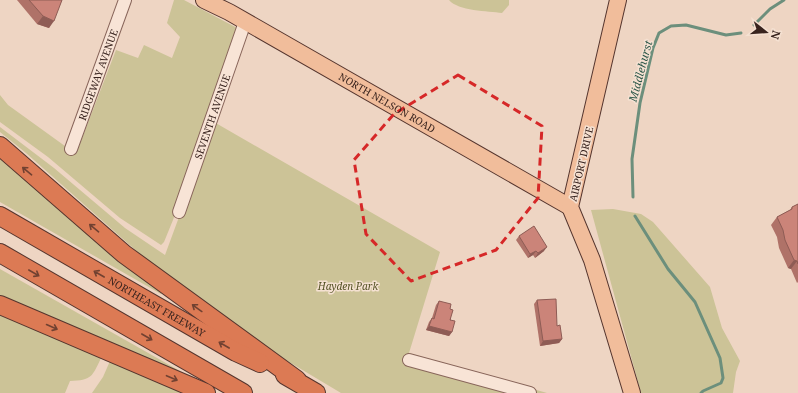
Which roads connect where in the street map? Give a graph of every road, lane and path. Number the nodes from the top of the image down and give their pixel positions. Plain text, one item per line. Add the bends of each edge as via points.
1 (126, 0) edge
2 (204, 0) edge
3 (618, 0) edge
4 (245, 22) junction
5 (0, 146) edge
6 (70, 149) dead end
7 (570, 207) junction
8 (179, 212) dead end
9 (0, 216) edge
10 (0, 253) edge
11 (0, 305) edge
12 (409, 360) dead end
13 (297, 380) junction
14 (206, 393) edge
15 (243, 393) edge
16 (316, 393) edge
17 (530, 393) edge
18 (632, 393) edge

1 - 6 street, RIDGEWAY AVENUE
2 - 4 main road, NORTH NELSON ROAD
3 - 7 main road, AIRPORT DRIVE
4 - 7 main road, NORTH NELSON ROAD
4 - 8 street, SEVENTH AVENUE
13 -> 5 highway via 124,254
7 - 18 main road, AIRPORT DRIVE via 592,260
13 -> 9 highway, NORTHEAST FREEWAY via 236,352
10 -> 15 highway
11 -> 14 highway
12 - 17 street
13 - 16 highway, NORTHEAST FREEWAY

